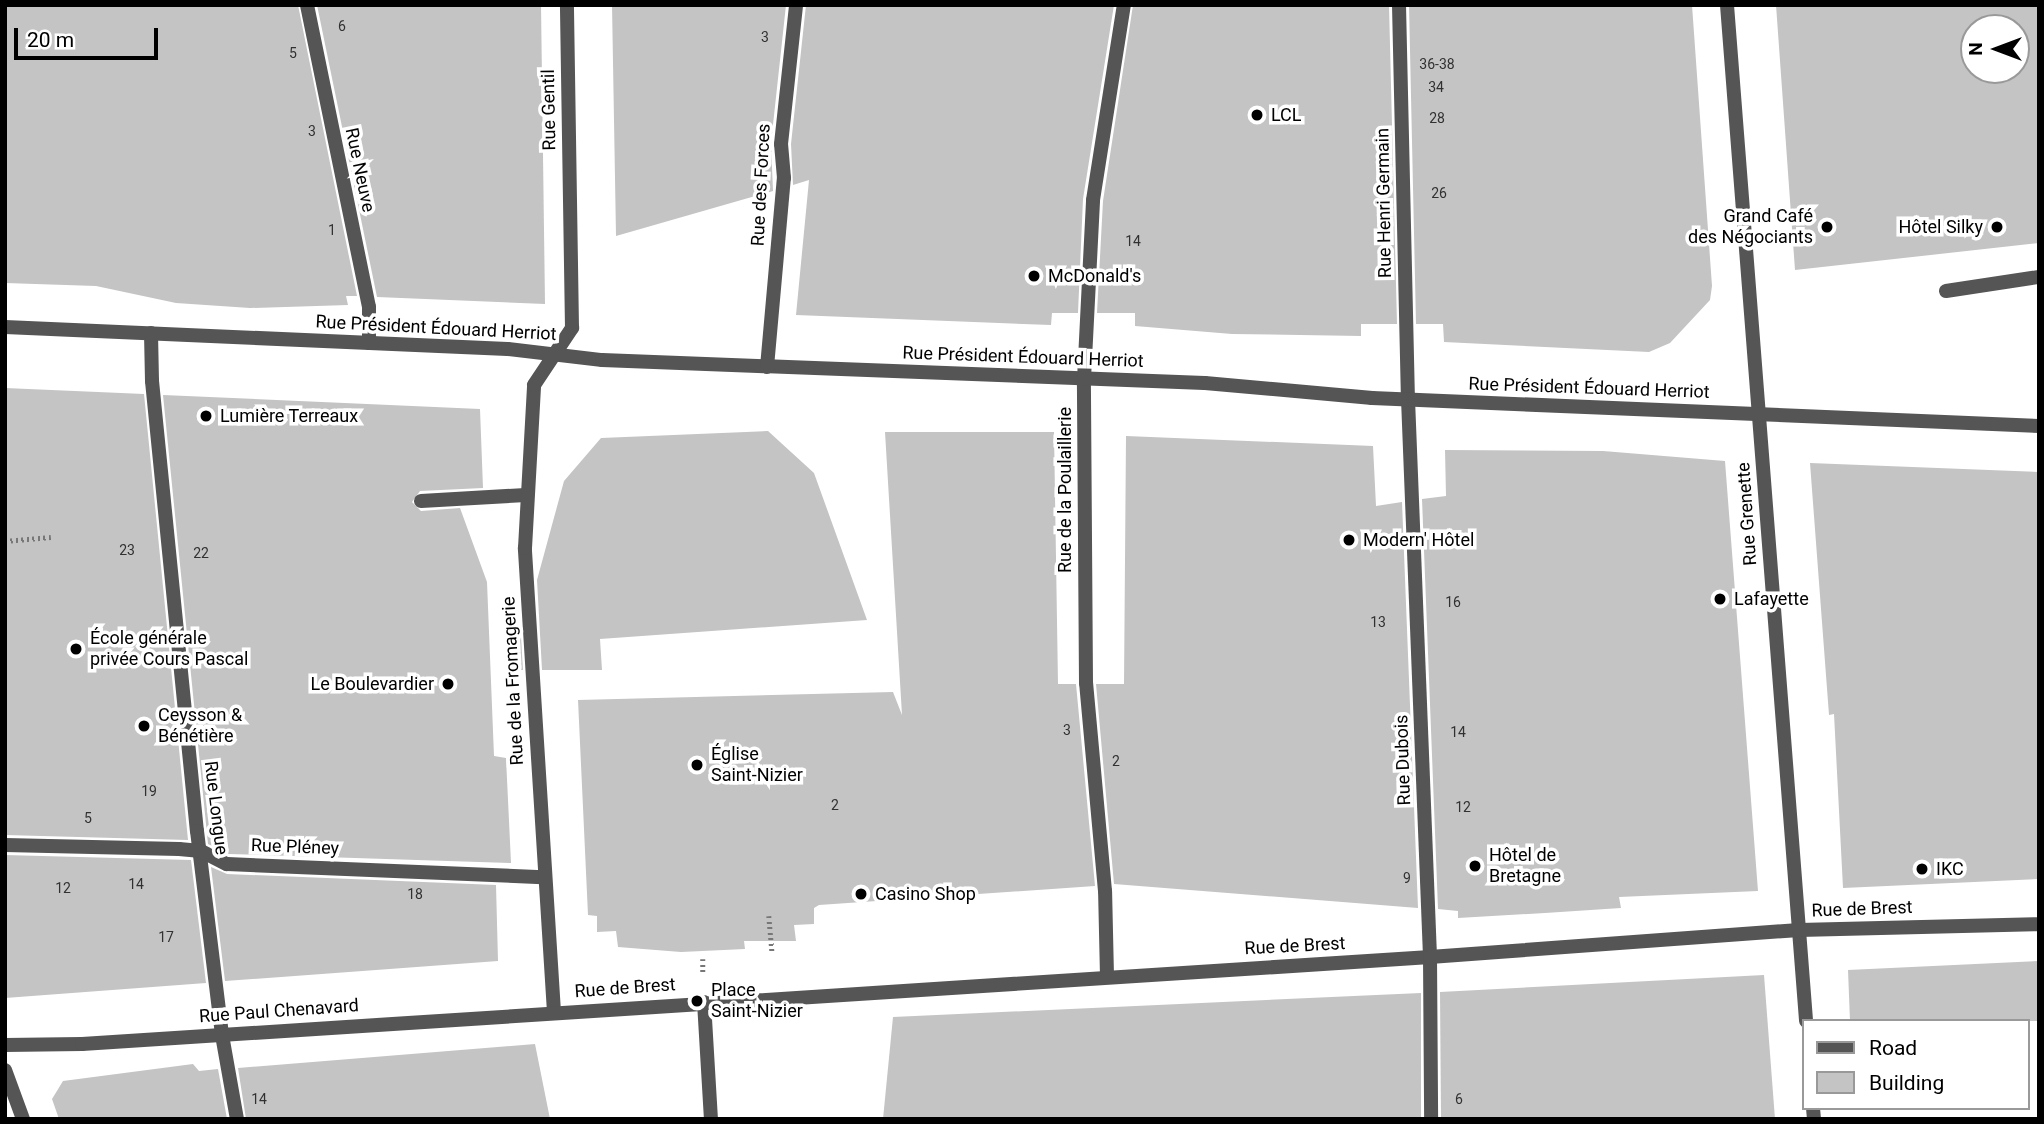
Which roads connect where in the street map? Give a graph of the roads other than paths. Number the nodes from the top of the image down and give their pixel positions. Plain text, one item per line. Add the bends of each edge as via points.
1 (307, 5) edge
2 (567, 5) edge
3 (796, 5) edge
4 (1124, 5) edge
5 (1399, 5) edge
6 (1727, 5) edge
7 (2039, 277) edge
8 (1946, 291) dead end
9 (5, 327) edge
10 (151, 333) junction
11 (369, 343) junction
12 (554, 354) junction
13 (767, 367) junction
14 (1084, 379) junction
15 (1408, 400) junction
16 (1758, 414) junction
17 (2039, 426) edge
18 (526, 495) junction
19 (421, 501) dead end
20 (5, 845) edge
21 (201, 851) junction
22 (543, 877) junction
23 (2039, 924) edge
24 (1799, 930) junction
25 (1430, 957) junction
26 (1107, 976) junction
27 (704, 1002) junction
28 (554, 1012) junction
29 (1806, 1019) edge
30 (222, 1035) junction
31 (5, 1045) edge
32 (5, 1070) edge
33 (23, 1119) edge
34 (237, 1119) edge
35 (711, 1119) edge
36 (1431, 1119) edge

1 - 11 street, Rue Neuve via 369,307
2 - 12 street, Rue Gentil via 572,328
3 - 13 street, Rue des Forces via 780,144 784,178
4 - 14 street, Rue de la Poulaillerie via 1093,200
5 - 15 street, Rue Henri Germain
6 - 16 street, Rue Grenette
7 - 8 street
9 - 10 street, Rue Président Édouard Herriot
10 - 11 street, Rue Président Édouard Herriot
10 - 21 street, Rue Longue via 152,381
11 - 12 street, Rue Président Édouard Herriot
12 - 13 street, Rue Président Édouard Herriot
12 - 18 street, Rue de la Fromagerie via 534,385
13 - 14 street, Rue Président Édouard Herriot
14 - 15 street, Rue Président Édouard Herriot
14 - 26 street, Rue de la Poulaillerie via 1086,683 1105,891
15 - 16 street, Rue Président Édouard Herriot
15 - 25 street, Rue Dubois
16 - 17 street, Rue Président Édouard Herriot
16 - 24 street, Rue Grenette
18 - 19 street
18 - 22 street, Rue de la Fromagerie
20 - 21 street, Rue Pléney
21 - 22 street, Rue Pléney via 227,864
21 - 30 street, Rue Longue
22 - 28 street, Rue de la Fromagerie
23 - 24 street, Rue de Brest
24 - 25 street, Rue de Brest
24 - 29 street, Rue Grenette
25 - 26 street, Rue de Brest
25 - 36 street, Rue Dubois
26 - 27 street, Rue de Brest
27 - 28 street, Rue de Brest
27 - 35 street
28 - 30 street, Rue Paul Chenavard
30 - 31 street, Rue Paul Chenavard
30 - 34 street, Rue Longue
32 - 33 street

